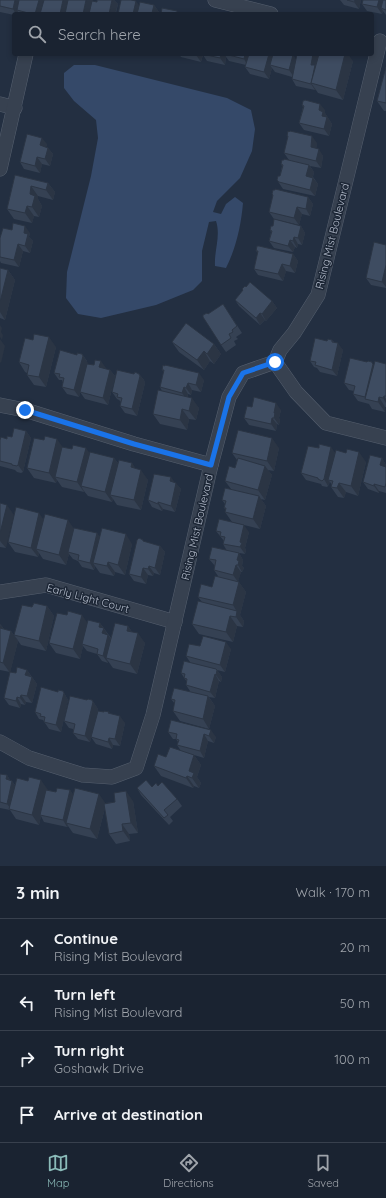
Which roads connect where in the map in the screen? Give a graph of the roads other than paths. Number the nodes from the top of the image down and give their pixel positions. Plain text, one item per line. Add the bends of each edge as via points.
1 (215, 0) edge
2 (263, 12) edge
3 (379, 41) edge
4 (26, 56) edge
5 (0, 104) edge
6 (15, 108) junction
7 (0, 169) edge
8 (275, 362) junction
9 (0, 405) edge
10 (386, 438) edge
11 (211, 465) junction
12 (0, 592) edge
13 (175, 622) junction
14 (0, 742) edge

1 - 2 street
3 - 8 street, Rising Mist Boulevard via 318,295 280,350
4 - 6 street
5 - 6 street
6 - 7 street
8 - 10 street via 296,392 326,423
8 - 11 street, Rising Mist Boulevard via 243,373 229,397
9 - 11 street via 25,410
11 - 13 street, Rising Mist Boulevard
12 - 13 street, Early Light Court via 46,585
13 - 14 street, Rising Mist Boulevard via 153,715 136,768 112,777 82,774 29,758

